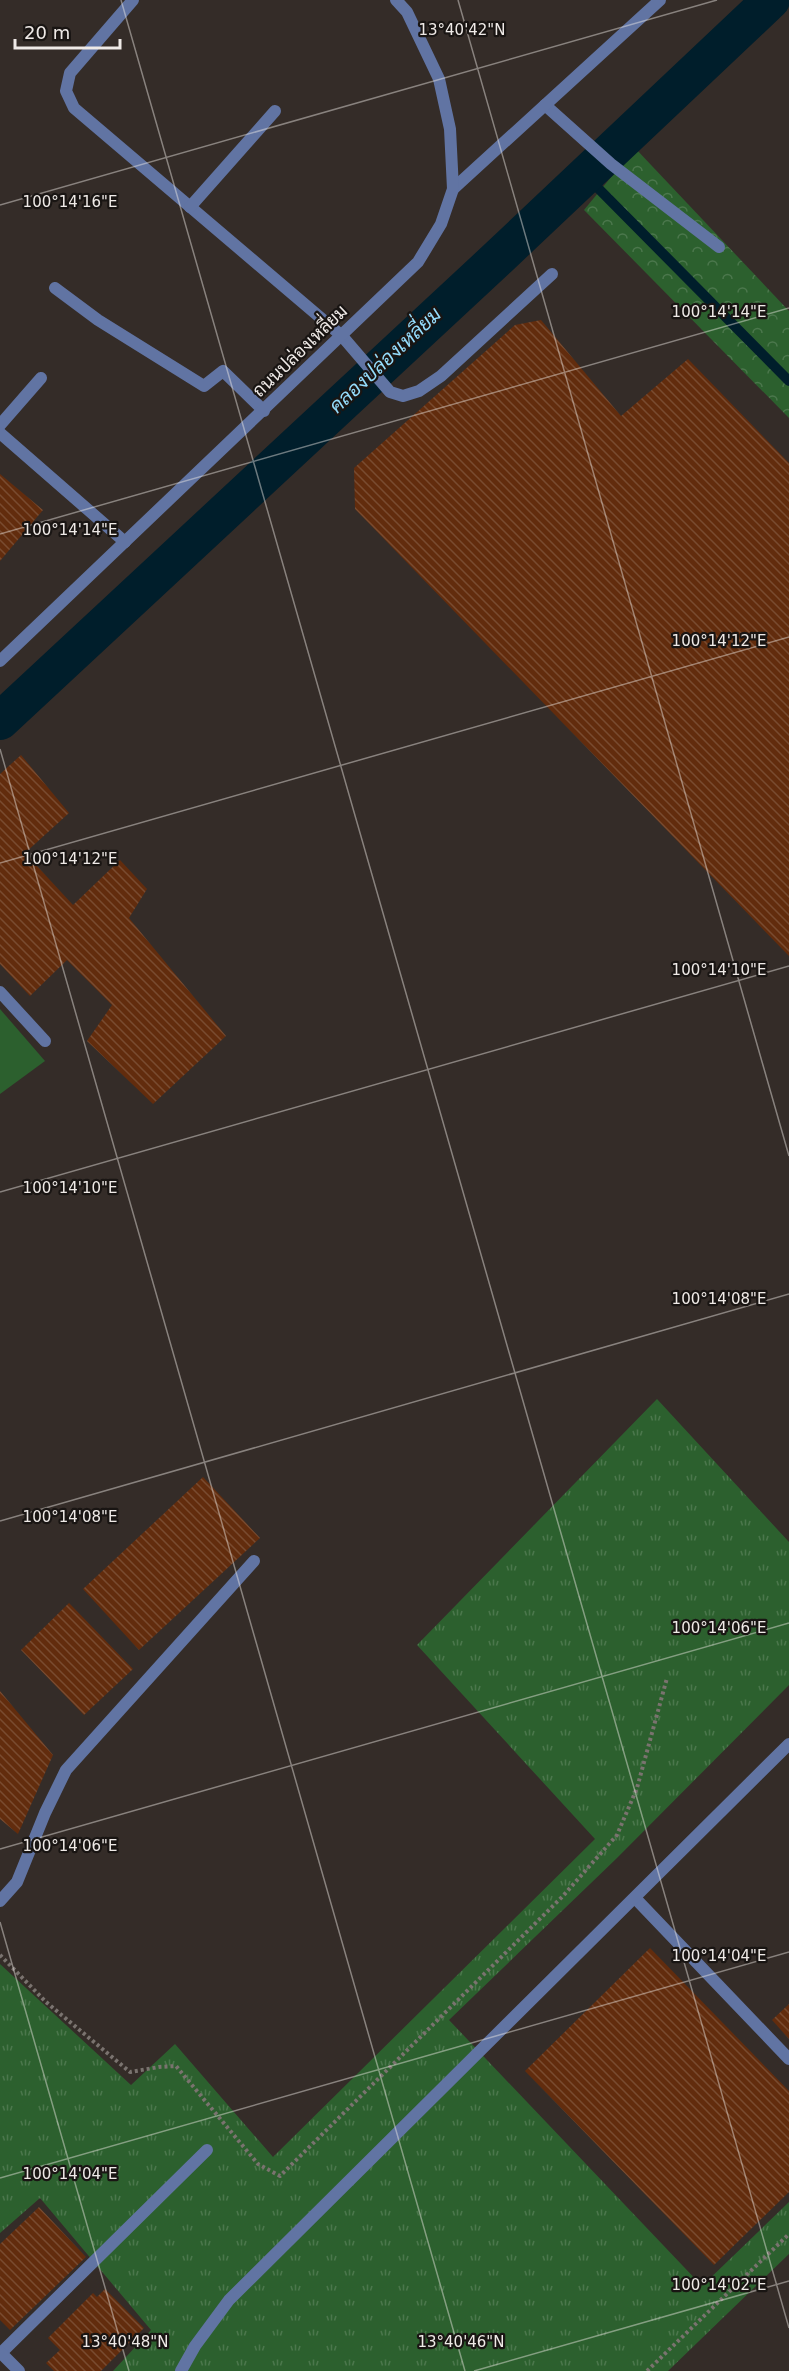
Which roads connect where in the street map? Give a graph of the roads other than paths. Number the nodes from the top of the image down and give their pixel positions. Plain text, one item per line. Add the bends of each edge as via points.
1 (133, 0) edge
2 (396, 0) edge
3 (660, 0) edge
4 (545, 105) junction
5 (275, 111) dead end
6 (453, 189) junction
7 (190, 207) junction
8 (719, 247) dead end
9 (552, 274) dead end
10 (56, 288) dead end
11 (342, 336) junction
12 (41, 378) dead end
13 (264, 411) junction
14 (0, 425) edge
15 (0, 433) edge
16 (125, 542) junction
17 (0, 661) edge
18 (0, 992) edge
19 (45, 1041) dead end
20 (254, 1561) dead end
21 (789, 1744) edge
22 (634, 1898) junction
23 (0, 1901) edge
24 (789, 2060) edge
25 (207, 2150) dead end
26 (1, 2353) edge
27 (19, 2371) edge
28 (181, 2371) edge

1 - 7 street via 70,73 66,91 74,108
2 - 6 street, ถนนปล่องเหลี่ยม via 407,12 439,79 450,129
3 - 4 street
4 - 6 street
4 - 8 street via 611,164
5 - 7 street
6 - 11 street, ถนนปล่องเหลี่ยม via 441,224 418,262
7 - 11 street
9 - 11 street via 441,376 419,391 403,396 390,392
10 - 13 street via 98,320 204,386 223,370
11 - 13 street, ถนนปล่องเหลี่ยม
12 - 14 street
13 - 16 street, ถนนปล่องเหลี่ยม
15 - 16 street
16 - 17 street, ถนนปล่องเหลี่ยม
18 - 19 street
20 - 23 street via 66,1770 17,1882
21 - 22 street
22 - 24 street
22 - 28 street via 229,2300
25 - 26 street
26 - 27 street

